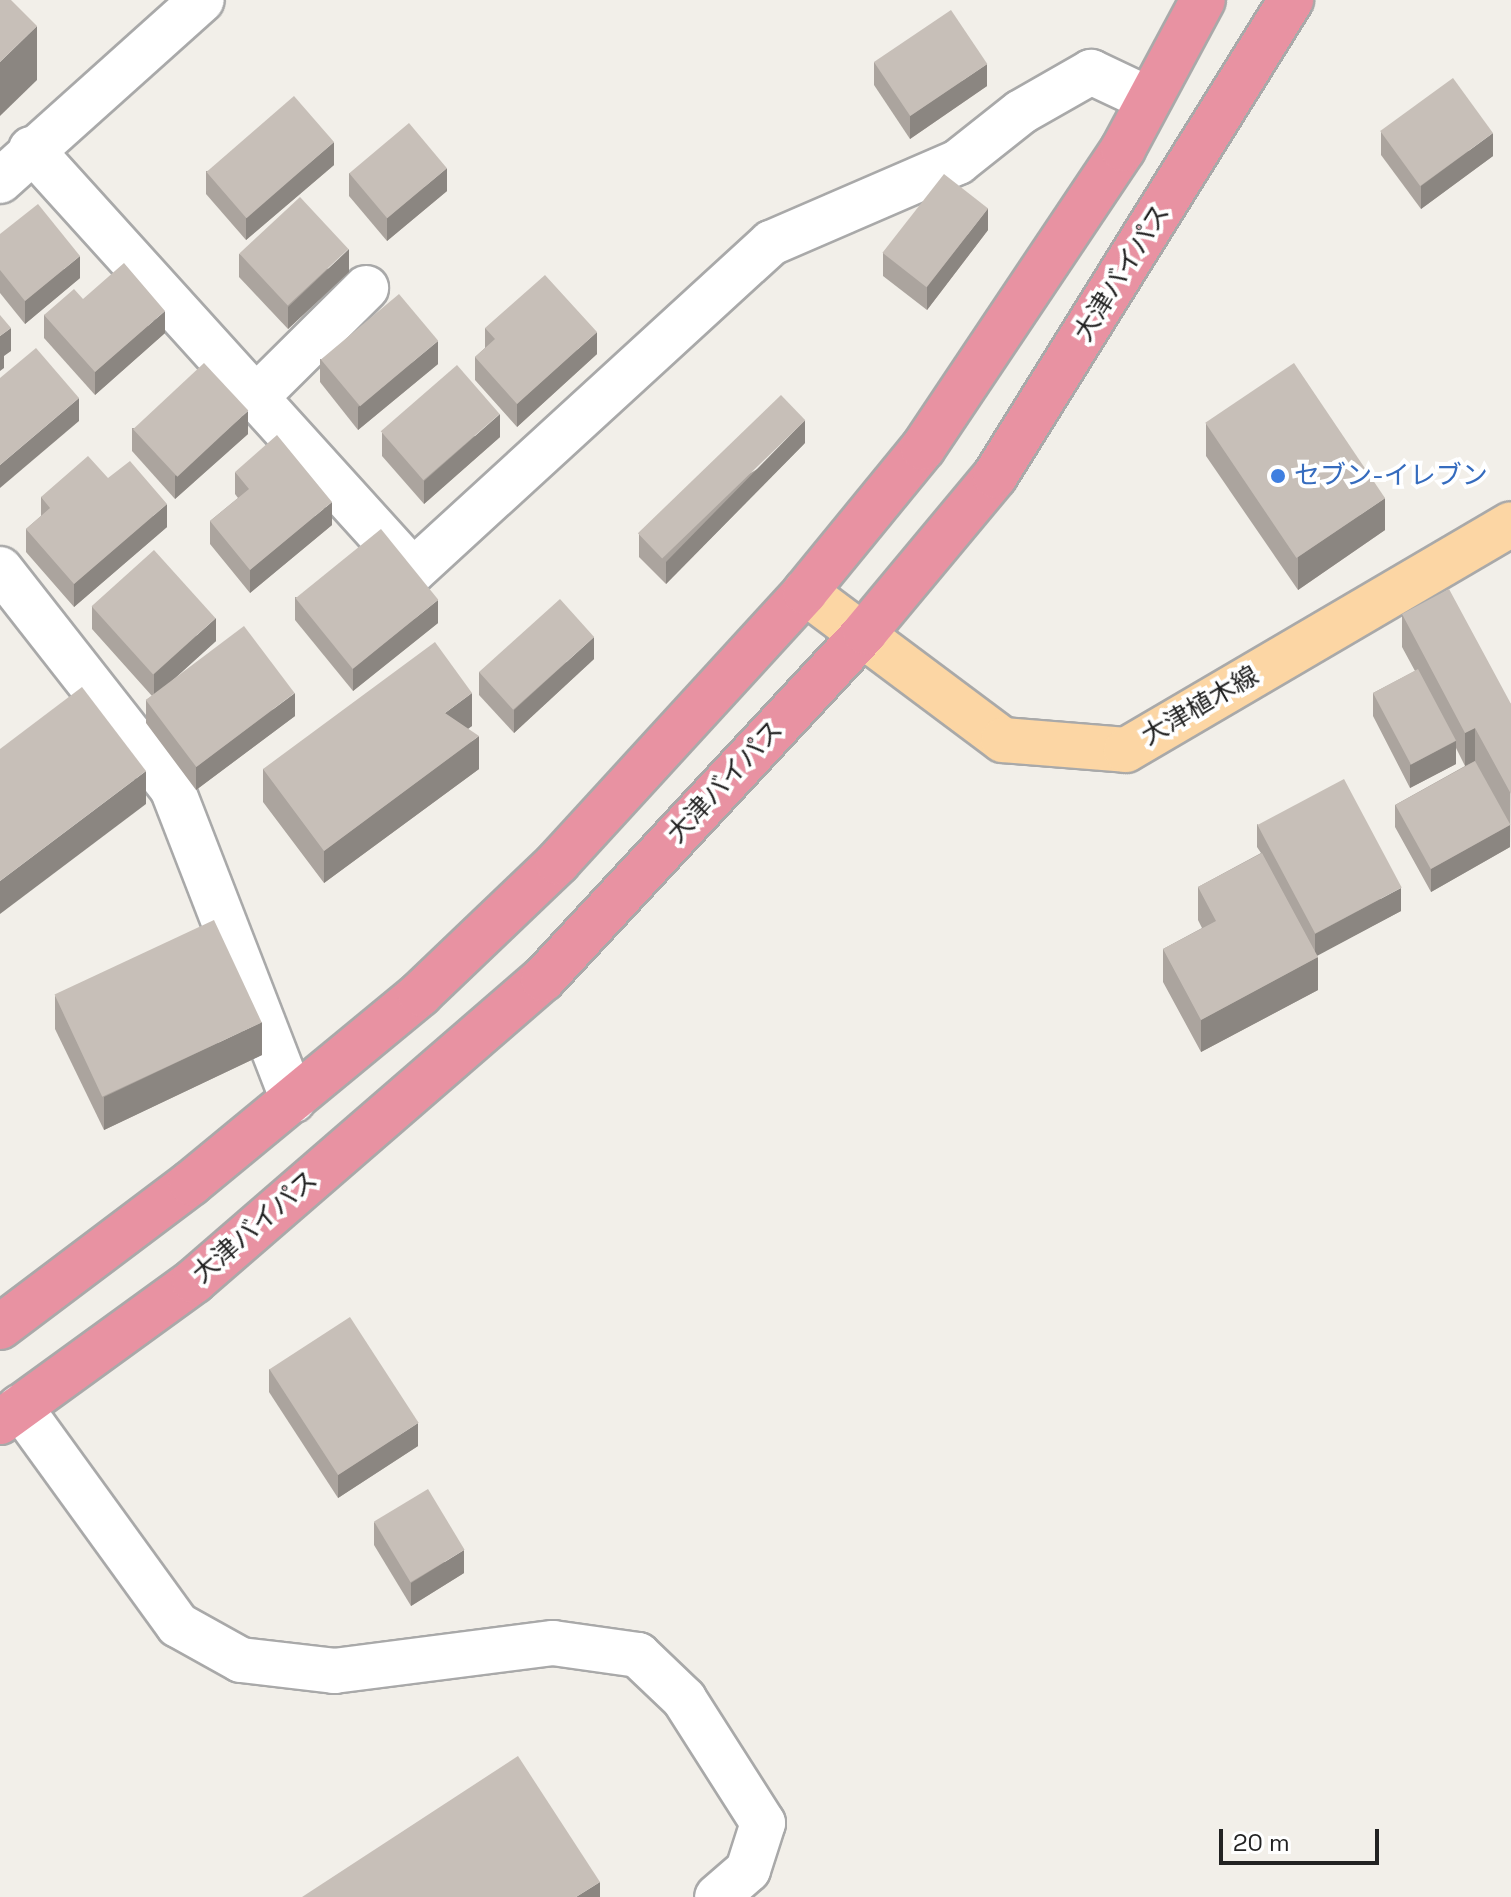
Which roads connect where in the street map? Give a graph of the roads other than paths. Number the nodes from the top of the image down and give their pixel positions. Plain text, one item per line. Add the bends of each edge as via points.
1 (202, 0) edge
2 (1203, 0) edge
3 (1291, 0) edge
4 (1148, 99) junction
5 (31, 149) junction
6 (0, 181) edge
7 (366, 288) dead end
8 (256, 397) junction
9 (1511, 524) edge
10 (0, 569) edge
11 (805, 592) junction
12 (865, 632) junction
13 (293, 1100) junction
14 (0, 1327) edge
15 (10, 1414) edge
16 (717, 1897) edge

1 - 5 street
2 - 4 highway
3 - 12 highway, 大津バイパス via 995,476
4 - 8 street via 1091,72 1021,112 958,162 771,243 413,571
4 - 11 highway via 923,448
5 - 6 street
5 - 8 street
7 - 8 street
9 - 12 main road, 大津植木線 via 1126,750 1003,740
10 - 13 street via 172,788
11 - 12 main road, 大津植木線
11 - 13 highway via 558,862 420,994
12 - 15 highway, 大津バイパス via 543,979 194,1281
13 - 14 highway
15 - 16 street via 178,1625 241,1660 334,1671 553,1643 638,1655 684,1699 763,1823 748,1870

